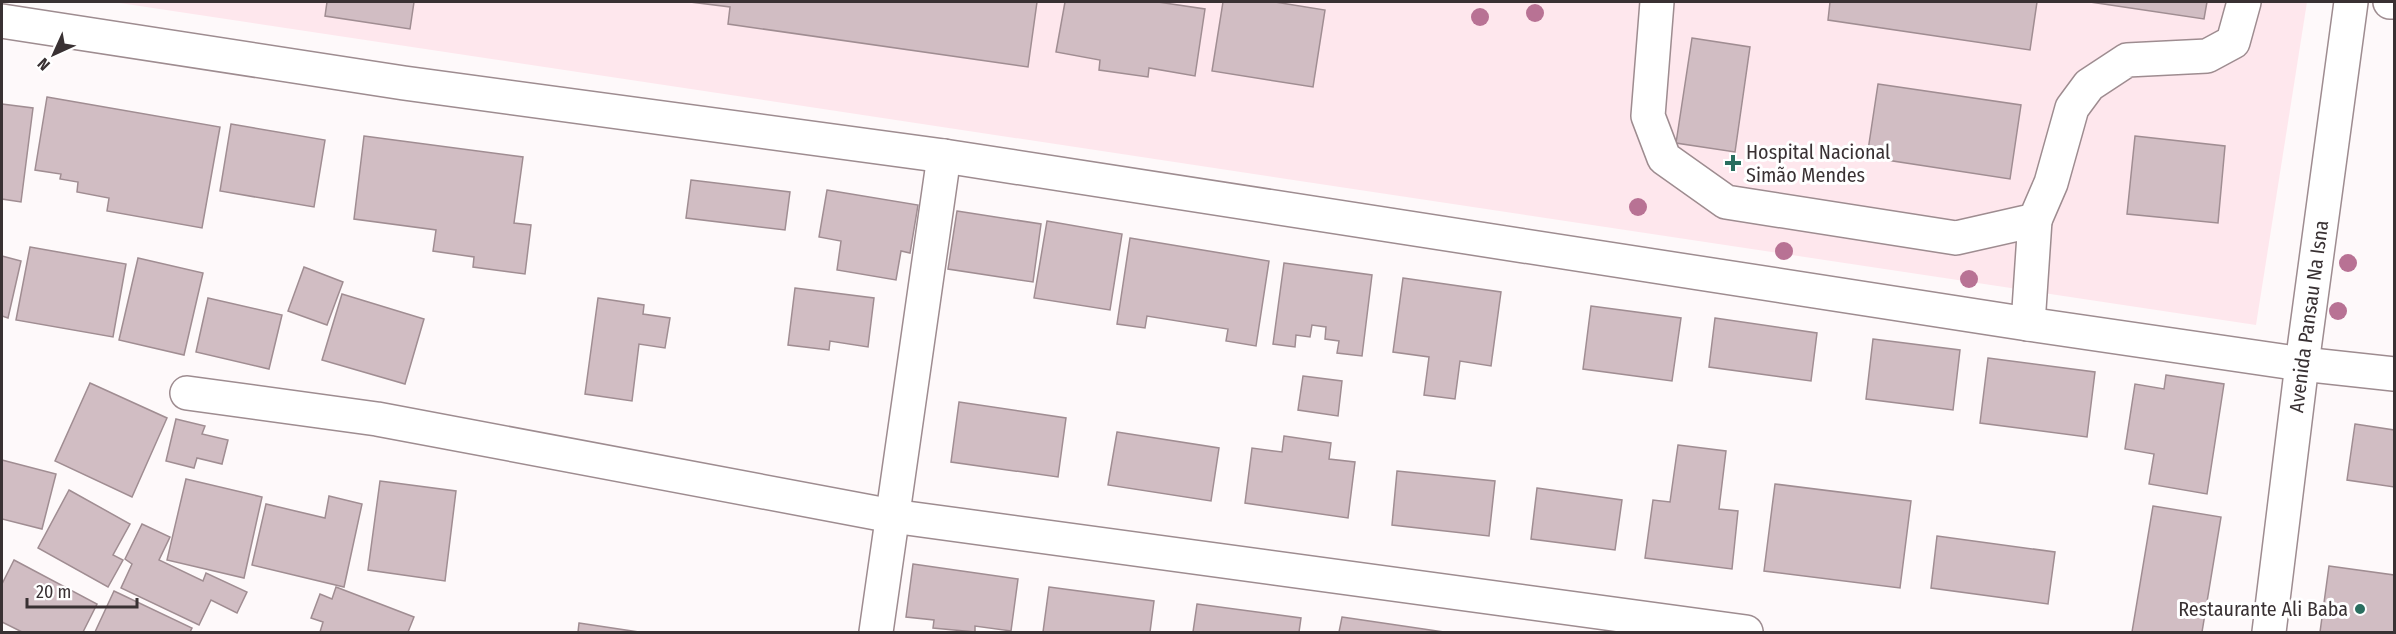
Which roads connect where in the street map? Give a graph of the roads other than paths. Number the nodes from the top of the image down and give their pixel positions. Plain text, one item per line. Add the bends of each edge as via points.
1 (1656, 2) edge
2 (2244, 2) edge
3 (2351, 2) edge
4 (2390, 2) edge
5 (2394, 2) edge
6 (2, 21) edge
7 (944, 156) junction
8 (2035, 220) junction
9 (2028, 324) junction
10 (2302, 364) junction
11 (2394, 374) edge
12 (187, 393) dead end
13 (892, 516) junction
14 (876, 633) edge
15 (1746, 633) edge
16 (2269, 633) edge

1 - 8 street via 1648,116 1664,158 1726,202 1956,238
2 - 8 street via 2233,42 2207,56 2127,60 2089,85 2072,108 2051,183
3 - 10 street, Avenida Pansau Na Isna
4 - 5 street
6 - 7 street via 404,83
7 - 9 street
7 - 13 street
8 - 9 street
9 - 10 street
10 - 11 street
10 - 16 street, Avenida Pansau Na Isna
12 - 13 street via 378,418
13 - 14 street
13 - 15 street

